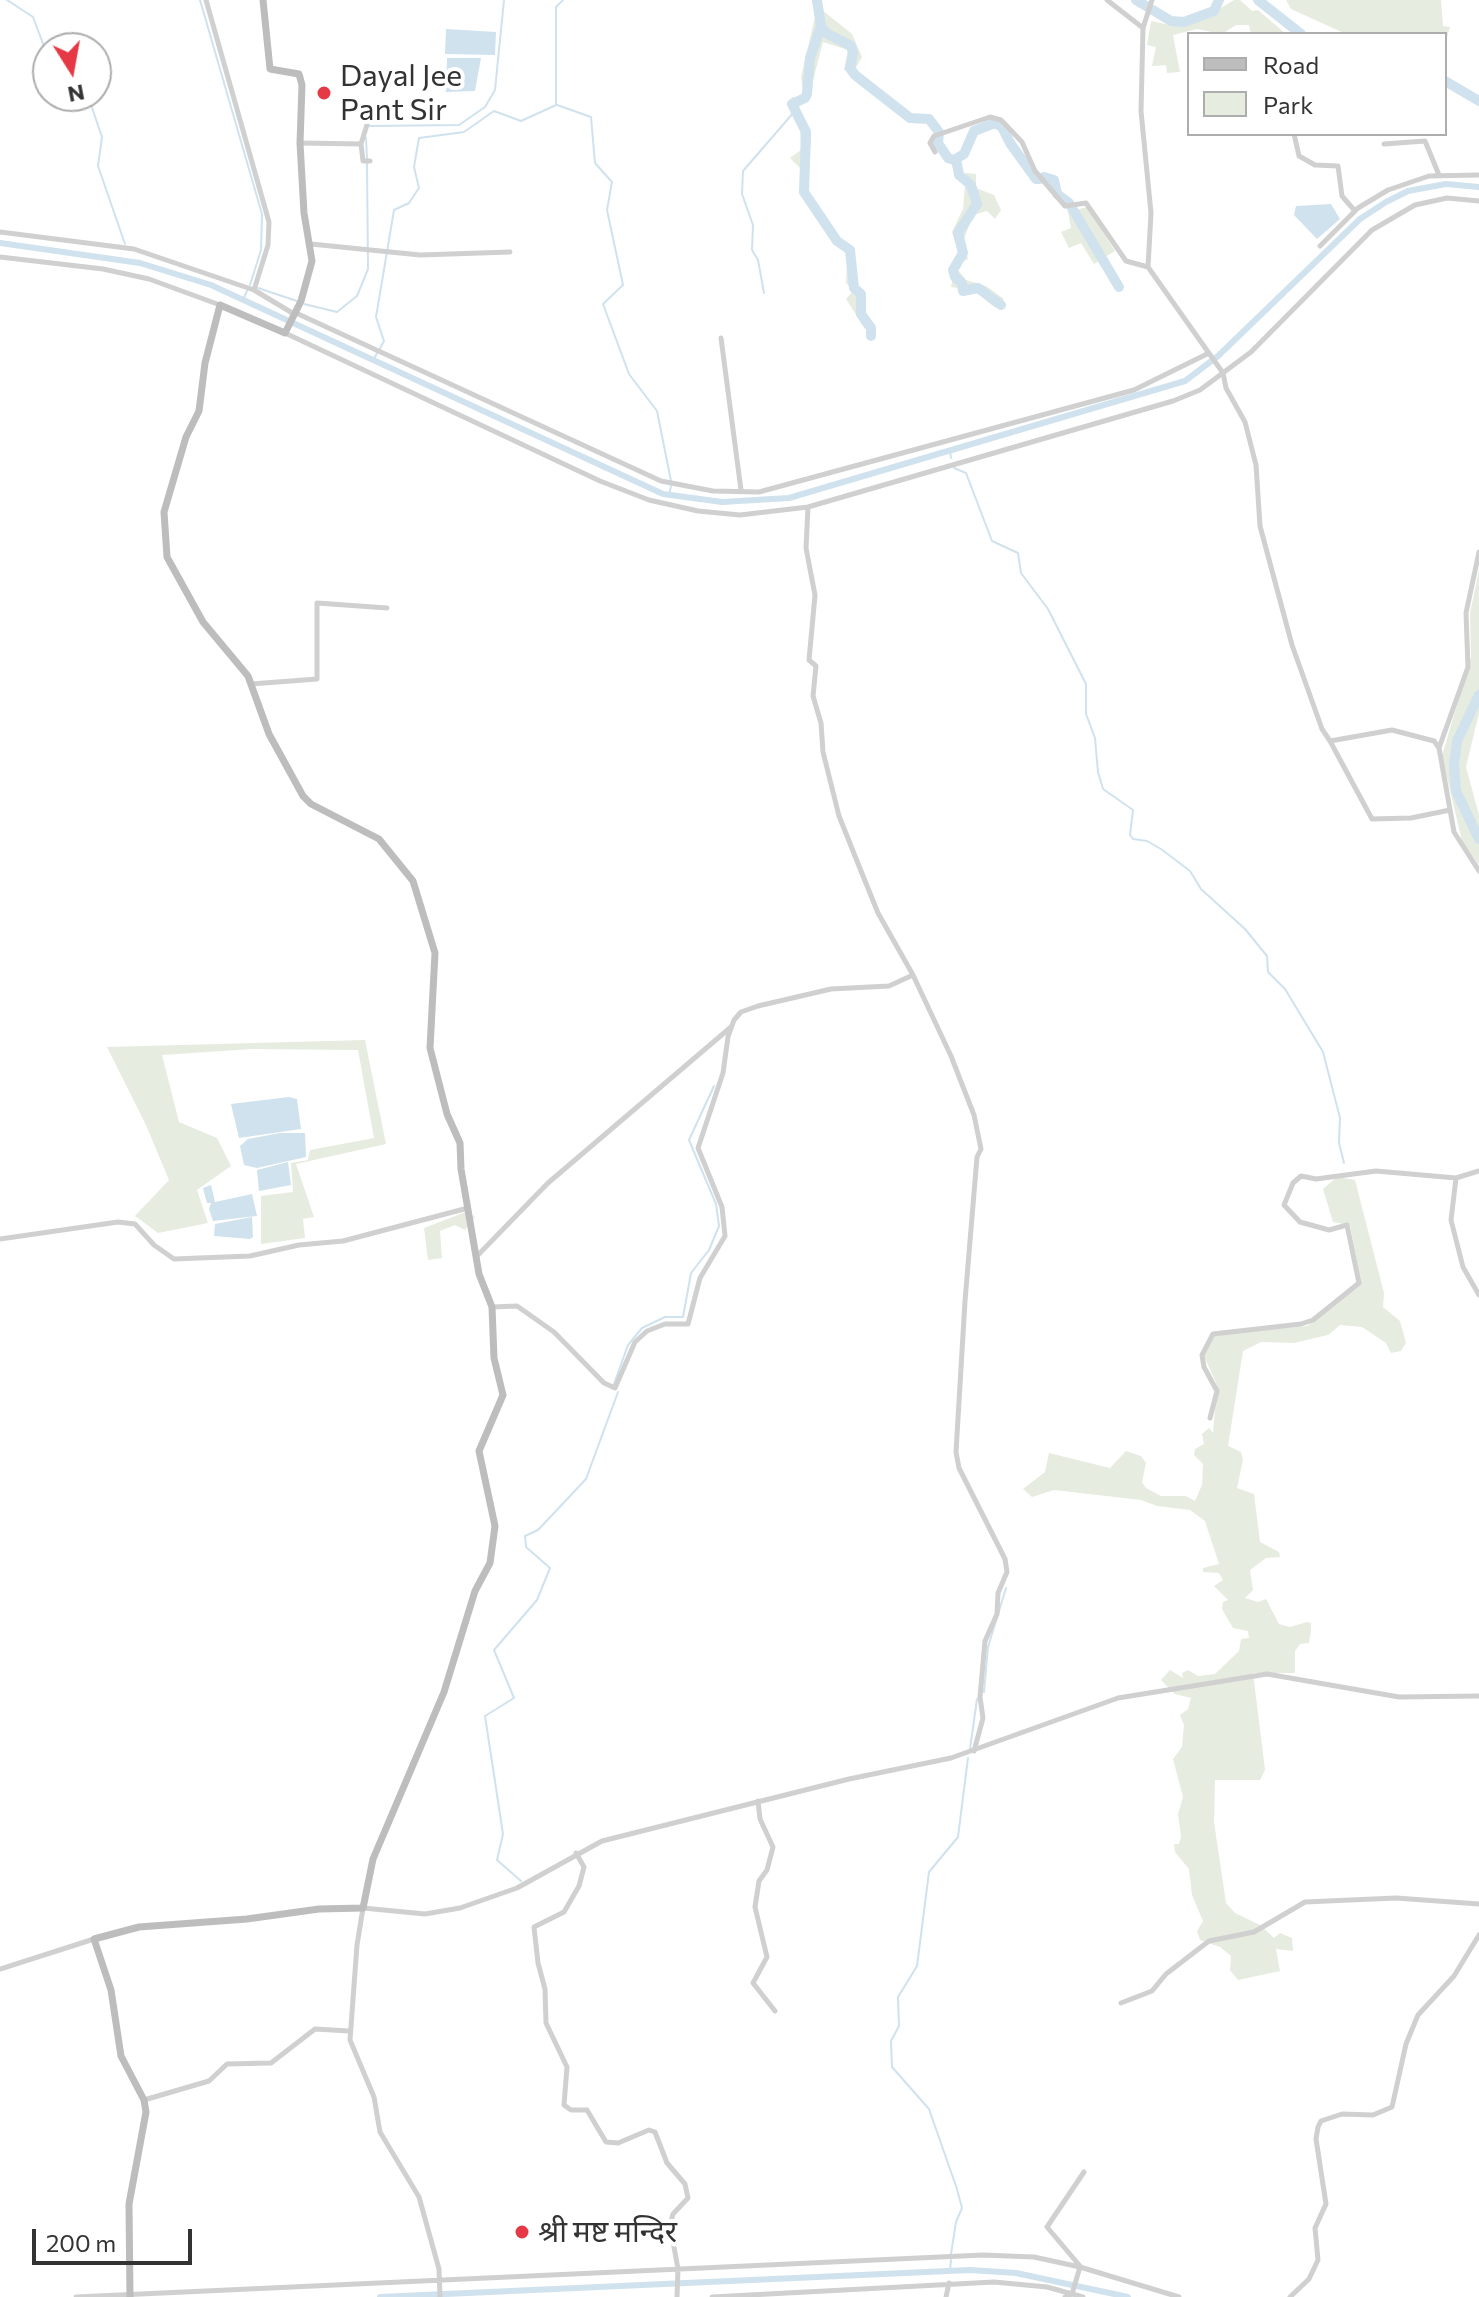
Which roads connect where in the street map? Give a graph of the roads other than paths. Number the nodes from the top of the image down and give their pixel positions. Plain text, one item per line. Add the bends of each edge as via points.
1 (206, 0) edge
2 (263, 0) edge
3 (1107, 0) edge
4 (1152, 0) edge
5 (1144, 28) junction
6 (370, 115) dead end
7 (1294, 136) edge
8 (300, 143) junction
9 (361, 144) junction
10 (1384, 144) dead end
11 (935, 152) dead end
12 (370, 161) dead end
13 (1439, 175) junction
14 (1479, 175) edge
15 (1479, 201) edge
16 (1355, 211) junction
17 (0, 232) edge
18 (311, 244) junction
19 (1320, 246) dead end
20 (510, 252) dead end
21 (0, 257) edge
22 (1148, 267) junction
23 (254, 290) junction
24 (220, 305) junction
25 (294, 315) junction
26 (286, 330) junction
27 (721, 338) dead end
28 (1211, 356) junction
29 (1222, 371) junction
30 (741, 490) junction
31 (808, 507) junction
32 (1479, 552) edge
33 (387, 608) dead end
34 (251, 684) junction
35 (1330, 741) junction
36 (1439, 748) junction
37 (1450, 810) junction
38 (1479, 871) edge
39 (913, 975) junction
40 (732, 1027) junction
41 (1479, 1171) edge
42 (1456, 1178) junction
43 (469, 1208) junction
44 (0, 1239) edge
45 (477, 1256) junction
46 (1479, 1295) edge
47 (492, 1307) junction
48 (1210, 1418) dead end
49 (1479, 1696) edge
50 (974, 1751) junction
51 (758, 1801) junction
52 (576, 1853) junction
53 (1479, 1904) edge
54 (363, 1908) junction
55 (1479, 1935) edge
56 (94, 1939) junction
57 (0, 1969) edge
58 (1121, 2003) dead end
59 (775, 2011) dead end
60 (349, 2031) junction
61 (144, 2100) junction
62 (1084, 2172) dead end
63 (1080, 2270) junction
64 (677, 2271) junction
65 (439, 2282) junction
66 (949, 2283) junction
67 (1070, 2293) edge
68 (130, 2295) edge
69 (677, 2295) edge
70 (76, 2297) edge
71 (440, 2297) edge
72 (712, 2297) edge
73 (946, 2297) edge
74 (1083, 2297) edge
75 (1179, 2297) edge
76 (1290, 2297) edge

1 - 23 street via 269,222
2 - 8 street via 270,69 299,74 302,85
3 - 5 street
4 - 5 street
5 - 22 street via 1141,122 1151,213
6 - 9 street
7 - 16 street via 1299,156 1315,165 1338,166 1342,196
8 - 9 street
8 - 18 street
9 - 12 street via 363,161
10 - 13 street via 1425,141
11 - 22 street via 930,143 939,134 990,117 1001,120 1022,142 1035,171 1070,206 1089,205 1126,261
13 - 14 street
13 - 16 street via 1388,190
15 - 29 street via 1447,198 1415,205 1372,230 1251,352
16 - 19 street
17 - 23 street via 134,249
18 - 20 street via 420,255
18 - 25 street via 312,261
21 - 24 street via 149,279
22 - 28 street
23 - 25 street
24 - 26 street
24 - 34 street via 199,411 164,512 167,557 203,622
25 - 26 street
25 - 30 street via 661,481 713,491
26 - 31 street via 571,468 649,500 740,515
27 - 30 street
28 - 29 street
28 - 30 street via 1134,390 759,492
29 - 31 street via 1200,390 1173,401
29 - 35 street via 1251,444 1258,514 1292,645
31 - 39 street via 806,548 815,595 809,660 816,666 813,696 823,752 839,816 868,888
32 - 36 street via 1466,613 1468,667
33 - 34 street via 317,603 317,679
34 - 43 street via 269,734 303,796 379,839 413,881 435,953 430,1048 460,1143
35 - 36 street via 1392,730 1434,741
35 - 37 street via 1372,819
36 - 37 street
37 - 38 street via 1458,843
39 - 40 street via 889,986 831,989 758,1006 741,1012
39 - 50 street via 951,1056 981,1149 956,1452 1007,1572 985,1641 983,1718
40 - 45 street via 548,1183
40 - 47 street via 720,1085 698,1148 722,1207 725,1236 700,1278 688,1324 647,1331 635,1342 612,1389 542,1323 517,1306
41 - 42 street
42 - 46 street via 1451,1220 1463,1267
42 - 48 street via 1376,1171 1301,1176 1293,1183 1284,1205 1300,1222 1329,1230 1347,1225 1359,1283 1313,1320 1213,1334 1202,1355 1217,1391
43 - 44 street via 343,1241 250,1256 174,1259 135,1224 118,1222
43 - 45 street
45 - 47 street
47 - 54 street via 494,1358 503,1395 479,1451 495,1526 490,1563 475,1591 444,1692 373,1859
49 - 50 street via 1399,1697 1267,1674 1118,1698
50 - 51 street
51 - 52 street via 602,1841
51 - 59 street via 773,1847 755,1907 767,1957 753,1983
52 - 54 street via 517,1888 460,1908 425,1914
52 - 64 street via 584,1867 579,1886 564,1912 534,1927 546,2023 567,2067 564,2105 587,2110 606,2142 655,2132 688,2198 670,2225
53 - 58 street via 1396,1898 1305,1902 1254,1932 1209,1941 1152,1991
54 - 56 street via 139,1927
54 - 60 street
55 - 76 street via 1454,1976 1418,2015 1392,2107 1373,2115 1342,2114 1321,2121 1316,2139 1326,2204 1315,2228 1318,2260 1309,2279
56 - 57 street
56 - 61 street via 111,1990 121,2056
60 - 61 street via 315,2029 271,2063 227,2064 209,2081
60 - 65 street via 374,2097 380,2132 419,2197
61 - 68 street via 129,2204
62 - 63 street via 1047,2227
63 - 64 street via 1034,2257 983,2255
63 - 67 street
63 - 75 street
64 - 65 street
64 - 69 street
65 - 68 street
65 - 71 street
66 - 67 street via 994,2282
66 - 72 street
66 - 73 street
67 - 74 street
68 - 70 street

